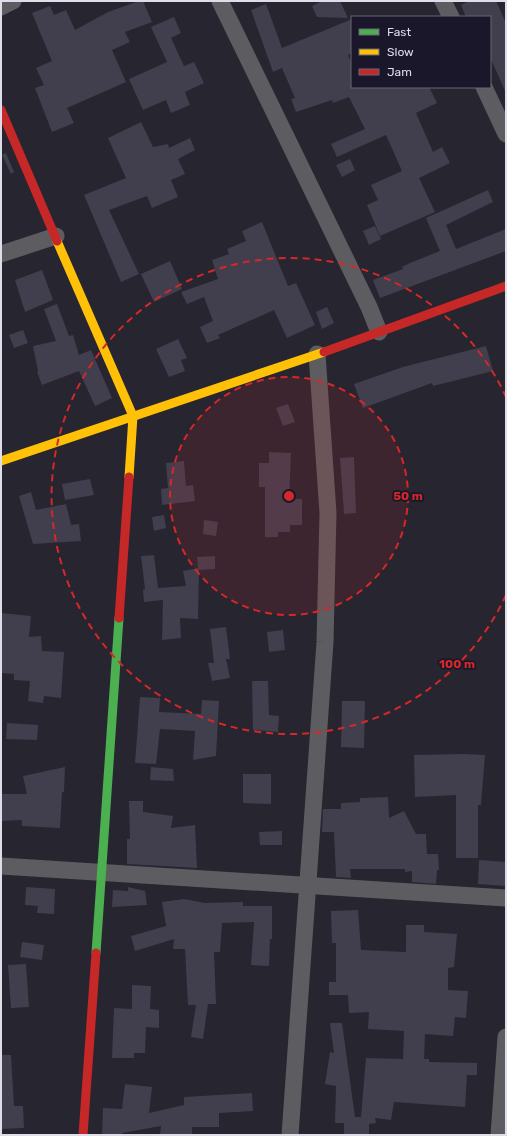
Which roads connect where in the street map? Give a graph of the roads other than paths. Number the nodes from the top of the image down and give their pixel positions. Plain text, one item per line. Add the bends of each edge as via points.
1 (13, 1) edge
2 (220, 1) edge
3 (443, 1) edge
4 (1, 6) edge
5 (450, 16) edge
6 (484, 88) edge
7 (1, 110) edge
8 (506, 134) edge
9 (56, 236) junction
10 (1, 254) edge
11 (506, 286) edge
12 (379, 332) junction
13 (317, 354) junction
14 (133, 416) junction
15 (1, 461) edge
16 (1, 866) edge
17 (101, 873) junction
18 (308, 885) junction
19 (506, 898) edge
20 (506, 1037) edge
21 (83, 1135) edge
22 (290, 1135) edge
23 (499, 1135) edge

1 - 4 street
2 - 12 street
3 - 5 street
6 - 8 street
7 - 9 street
9 - 10 street
9 - 14 street
11 - 12 street
12 - 13 street
13 - 14 street
13 - 18 street via 328,513 325,642
14 - 15 street
14 - 17 street
16 - 17 street
17 - 18 street
17 - 21 street
18 - 19 street
18 - 22 street
20 - 23 street

